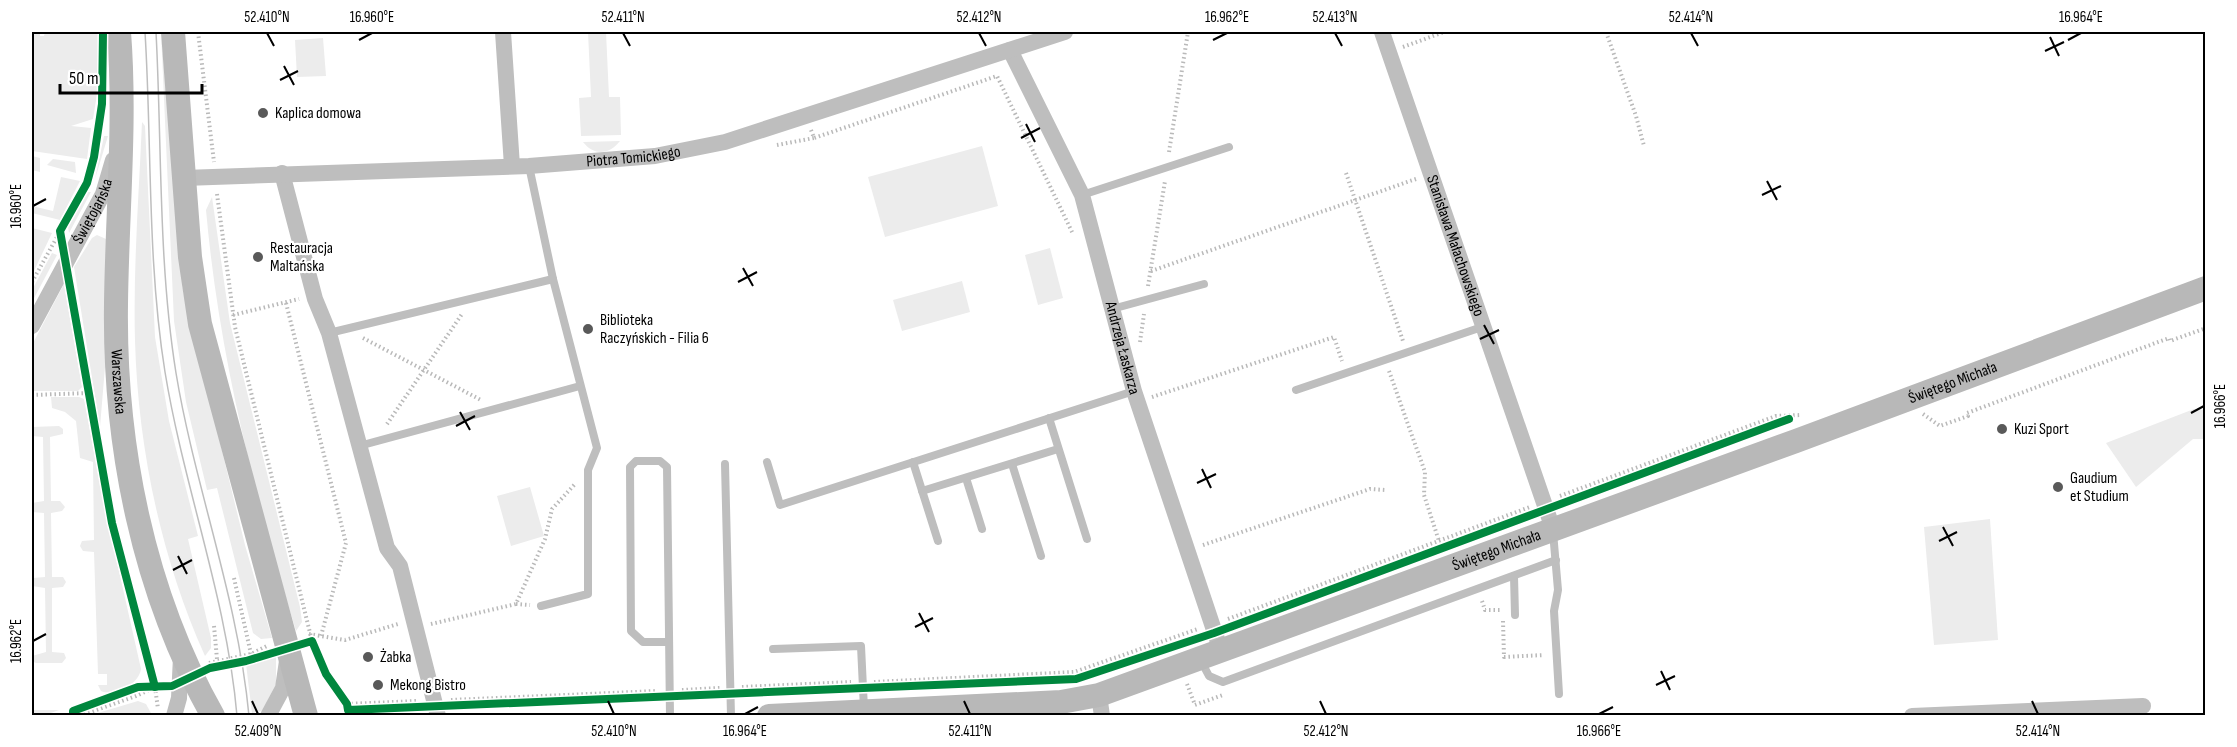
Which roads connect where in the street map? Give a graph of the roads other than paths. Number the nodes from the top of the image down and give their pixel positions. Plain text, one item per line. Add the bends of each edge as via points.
1 (119, 32) edge
2 (173, 32) edge
3 (503, 32) edge
4 (1065, 32) edge
5 (1382, 32) edge
6 (1010, 50) junction
7 (110, 123) junction
8 (1228, 147) dead end
9 (520, 166) junction
10 (282, 173) junction
11 (184, 178) junction
12 (1082, 195) junction
13 (553, 279) junction
14 (1204, 284) dead end
15 (2205, 288) edge
16 (1112, 309) junction
17 (32, 326) edge
18 (1482, 327) junction
19 (329, 333) junction
20 (580, 386) junction
21 (1296, 390) dead end
22 (1142, 395) junction
23 (1049, 418) junction
24 (367, 444) junction
25 (1058, 449) junction
26 (766, 462) dead end
27 (913, 462) junction
28 (725, 464) dead end
29 (1012, 464) junction
30 (966, 478) junction
31 (922, 491) junction
32 (1548, 513) junction
33 (982, 529) dead end
34 (1087, 539) dead end
35 (938, 541) dead end
36 (1041, 556) dead end
37 (1556, 560) junction
38 (1514, 576) junction
39 (542, 606) dead end
40 (1515, 615) dead end
41 (1208, 639) junction
42 (669, 642) junction
43 (287, 649) junction
44 (773, 650) dead end
45 (186, 679) junction
46 (863, 694) junction
47 (1559, 694) dead end
48 (1100, 705) edge
49 (2143, 706) dead end
50 (437, 708) edge
51 (174, 716) edge
52 (213, 716) edge
53 (268, 716) edge
54 (306, 716) edge
55 (670, 716) edge
56 (731, 716) edge
57 (769, 716) edge
58 (1912, 716) edge

1 - 7 street, Warszawska
2 - 11 street
3 - 9 street
4 - 6 street, Piotra Tomickiego
5 - 18 street, Stanisława Małachowskiego
6 - 9 street, Piotra Tomickiego via 686,151 631,160
6 - 12 street, Andrzeja Łaskarza
7 - 17 street, Świętojańska via 110,174 103,194
7 - 45 street, Warszawska via 119,407 144,537
8 - 12 lane
9 - 10 street, Piotra Tomickiego
9 - 13 lane
10 - 11 street, Piotra Tomickiego
10 - 19 street via 314,295
11 - 43 street via 200,324
12 - 16 street, Andrzeja Łaskarza
13 - 19 lane
13 - 20 lane
14 - 16 lane
15 - 32 street, Świętego Michała via 1914,397
16 - 22 street, Andrzeja Łaskarza
18 - 21 lane
18 - 32 street, Stanisława Małachowskiego
19 - 24 street
20 - 24 lane
20 - 39 lane via 597,448 588,470 588,594
22 - 23 lane
22 - 41 street, Andrzeja Łaskarza
23 - 25 lane
23 - 27 lane
24 - 50 street via 387,548 400,566
25 - 29 lane
25 - 34 lane
26 - 27 lane via 780,505
27 - 31 lane
28 - 56 lane
29 - 30 lane
29 - 36 lane
30 - 31 lane
30 - 33 lane
31 - 35 lane
32 - 37 lane
32 - 41 street, Świętego Michała
37 - 38 lane
37 - 47 lane
38 - 40 lane
38 - 41 lane via 1223,682 1209,676
41 - 48 street, Świętego Michała
42 - 42 lane via 667,467 660,461 636,461 630,467 632,631 643,642
42 - 55 lane
43 - 53 street via 284,688
43 - 54 street
44 - 46 lane via 861,646
45 - 51 street
45 - 52 street, Warszawska
46 - 48 street, Świętego Michała
46 - 57 street, Świętego Michała
49 - 58 street

